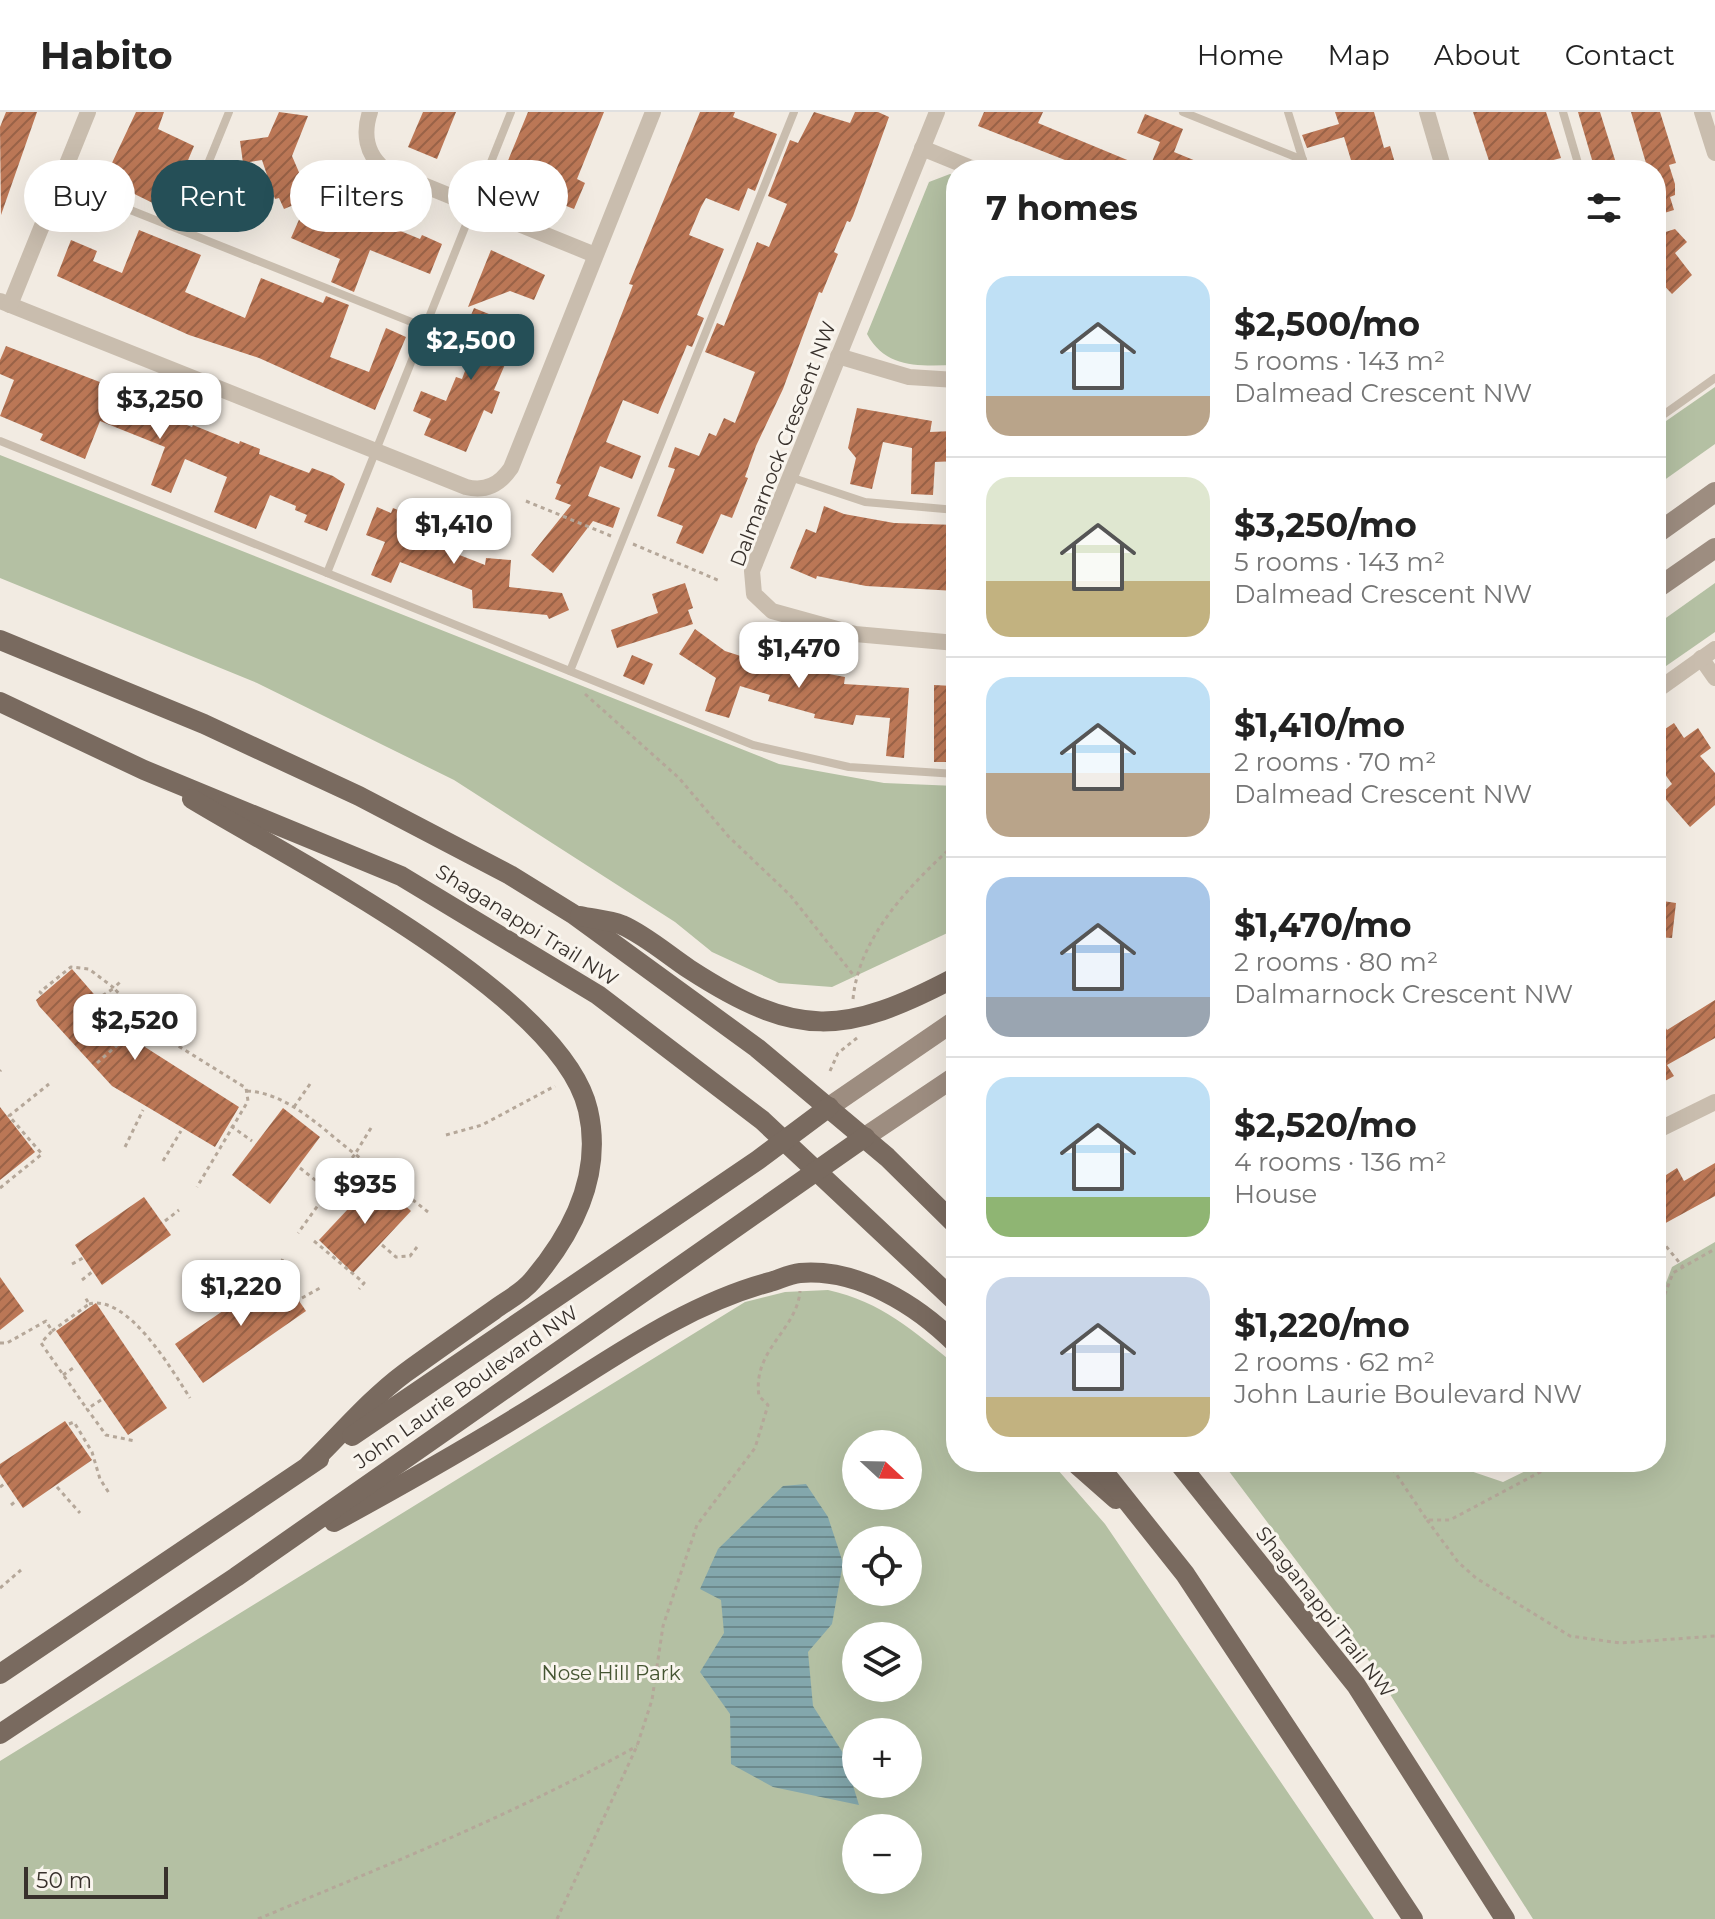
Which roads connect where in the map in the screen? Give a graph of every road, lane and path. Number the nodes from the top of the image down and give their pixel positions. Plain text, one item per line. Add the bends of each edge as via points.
1 (88, 112) edge
2 (229, 112) edge
3 (370, 112) edge
4 (511, 112) edge
5 (653, 112) edge
6 (794, 112) edge
7 (937, 112) edge
8 (1183, 112) edge
9 (1288, 112) edge
10 (1427, 112) edge
11 (1563, 112) edge
12 (1702, 112) edge
13 (922, 148) junction
14 (1715, 153) edge
15 (69, 160) edge
16 (209, 160) edge
17 (492, 160) edge
18 (951, 160) edge
19 (1303, 160) joint
20 (1441, 160) edge
21 (1577, 160) edge
22 (448, 196) edge
23 (37, 232) edge
24 (186, 232) edge
25 (463, 232) edge
26 (538, 232) edge
27 (595, 255) junction
28 (5, 303) edge
29 (424, 327) junction
30 (838, 356) junction
31 (1715, 378) edge
32 (946, 379) edge
33 (1666, 412) edge
34 (0, 441) edge
35 (376, 450) junction
36 (790, 477) junction
37 (1715, 492) edge
38 (946, 509) edge
39 (1666, 527) edge
40 (1715, 548) edge
41 (327, 573) junction
42 (1666, 582) edge
43 (0, 640) edge
44 (946, 642) edge
45 (1708, 653) edge
46 (570, 671) junction
47 (1715, 678) edge
48 (1666, 684) edge
49 (0, 702) edge
50 (144, 770) junction
51 (946, 773) edge
52 (946, 852) edge
53 (573, 914) junction
54 (855, 977) junction
55 (122, 980) dead end
56 (946, 982) edge
57 (114, 988) junction
58 (42, 994) dead end
59 (99, 998) dead end
60 (852, 1005) dead end
61 (138, 1021) junction
62 (946, 1027) edge
63 (856, 1028) dead end
64 (97, 1063) dead end
65 (830, 1071) dead end
66 (563, 1082) dead end
67 (946, 1083) edge
68 (49, 1084) dead end
69 (310, 1084) dead end
70 (247, 1091) junction
71 (1715, 1102) edge
72 (294, 1107) junction
73 (829, 1107) junction
74 (143, 1110) dead end
75 (1666, 1126) edge
76 (232, 1127) junction
77 (371, 1128) dead end
78 (181, 1131) dead end
79 (446, 1135) dead end
80 (865, 1137) junction
81 (785, 1140) junction
82 (252, 1141) dead end
83 (125, 1147) dead end
84 (355, 1154) junction
85 (163, 1161) dead end
86 (300, 1168) dead end
87 (817, 1170) junction
88 (197, 1187) dead end
89 (0, 1188) edge
90 (328, 1190) junction
91 (348, 1206) dead end
92 (179, 1210) dead end
93 (428, 1212) dead end
94 (946, 1215) edge
95 (165, 1221) dead end
96 (298, 1233) dead end
97 (314, 1241) dead end
98 (382, 1245) dead end
99 (1666, 1246) edge
100 (417, 1247) dead end
101 (1715, 1249) edge
102 (284, 1256) dead end
103 (83, 1258) dead end
104 (72, 1264) dead end
105 (1683, 1267) junction
106 (278, 1270) dead end
107 (92, 1272) dead end
108 (82, 1280) dead end
109 (800, 1285) dead end
110 (320, 1288) dead end
111 (359, 1289) dead end
112 (1666, 1291) edge
113 (946, 1293) edge
114 (85, 1297) dead end
115 (302, 1298) dead end
116 (89, 1304) junction
117 (52, 1331) junction
118 (946, 1335) edge
119 (0, 1343) edge
120 (76, 1366) dead end
121 (63, 1375) junction
122 (190, 1398) dead end
123 (101, 1400) dead end
124 (87, 1409) junction
125 (69, 1424) dead end
126 (135, 1441) dead end
127 (309, 1465) junction
128 (1086, 1472) edge
129 (1104, 1472) edge
130 (1186, 1472) edge
131 (1395, 1472) edge
132 (1540, 1472) edge
133 (57, 1487) dead end
134 (109, 1493) dead end
135 (16, 1501) dead end
136 (11, 1505) dead end
137 (80, 1513) dead end
138 (1141, 1517) junction
139 (1427, 1520) junction
140 (21, 1570) dead end
141 (236, 1577) junction
142 (0, 1588) edge
143 (1715, 1636) edge
144 (0, 1674) edge
145 (0, 1734) edge
146 (637, 1746) junction
147 (258, 1919) edge
148 (557, 1919) edge
149 (1413, 1919) edge
150 (1505, 1919) edge

1 - 15 street
2 - 16 lane
3 - 22 street via 367,140 377,163
4 - 17 lane
5 - 27 street
6 - 46 lane
7 - 13 street, Dalmarnock Crescent NW
8 - 19 lane
9 - 19 lane
10 - 20 street
11 - 21 lane
12 - 14 street
13 - 18 street
13 - 30 street, Dalmarnock Crescent NW
23 - 28 street
24 - 29 lane
25 - 29 lane
26 - 27 street
27 - 35 street via 511,468 499,483 466,487
28 - 35 street
29 - 35 lane
30 - 32 street via 909,377
30 - 36 street, Dalmarnock Crescent NW
31 - 33 lane
34 - 41 lane
35 - 41 lane
36 - 38 lane via 865,502
36 - 44 street, Dalmarnock Crescent NW via 752,571 753,590 763,605 855,634
37 - 39 main road
40 - 42 main road
41 - 46 lane
43 - 53 main road, Shaganappi Trail NW via 204,724 359,796
45 - 47 street
45 - 48 street
46 - 51 lane via 795,757 849,767
46 - 54 path via 580,689 679,778 729,837 790,895
49 - 50 main road, Shaganappi Trail NW
50 - 81 main road, Shaganappi Trail NW via 401,876 598,995
50 - 127 main road via 407,928 498,992 568,1063 588,1108 591,1174 582,1204 564,1240 530,1285 401,1376
52 - 54 path via 923,873 866,947
53 - 56 main road via 622,925 723,991 793,1020 866,1018
53 - 73 main road, Shaganappi Trail NW
54 - 60 path
55 - 57 path
57 - 58 path via 89,969 71,967
57 - 59 path
57 - 61 path via 136,1011
61 - 64 path
61 - 70 path
62 - 73 main road, John Laurie Boulevard NW
63 - 65 path via 857,1038 838,1053
66 - 79 path via 482,1125
67 - 80 main road, John Laurie Boulevard NW
68 - 89 path via 9,1116 42,1154
69 - 72 path
70 - 72 path via 263,1092
70 - 76 path via 248,1101
71 - 75 street
72 - 84 path
73 - 80 main road, Shaganappi Trail NW
73 - 81 main road, John Laurie Boulevard NW
74 - 83 path
76 - 82 path
76 - 88 path
77 - 84 path
78 - 85 path
80 - 87 main road, John Laurie Boulevard NW
80 - 94 main road, Shaganappi Trail NW
81 - 87 main road, Shaganappi Trail NW
81 - 127 main road, John Laurie Boulevard NW
84 - 90 path
84 - 93 path
86 - 90 path
87 - 113 main road, Shaganappi Trail NW
87 - 141 main road, John Laurie Boulevard NW
90 - 91 path
90 - 96 path
92 - 95 path
97 - 111 path via 364,1283
98 - 100 path via 396,1257 410,1256
99 - 105 path
101 - 105 path
102 - 106 path
103 - 104 path
105 - 112 path via 1673,1273
107 - 108 path
109 - 146 path via 795,1307 760,1370 759,1396 768,1405 761,1434 697,1525 687,1551 663,1626 652,1700
110 - 115 path
114 - 116 path
116 - 117 path
116 - 122 path via 103,1303 132,1321
117 - 119 path via 46,1321
117 - 121 path via 41,1343
118 - 141 main road via 919,1311 876,1287 842,1278 800,1273 743,1289 686,1313 455,1455
120 - 121 path
121 - 124 path
123 - 124 path
124 - 126 path via 106,1435
125 - 134 path via 74,1422 92,1452
127 - 144 main road, John Laurie Boulevard NW
128 - 138 main road
129 - 138 main road
130 - 150 main road, Shaganappi Trail NW via 1356,1685
131 - 139 path
132 - 139 path via 1450,1520
133 - 137 path
135 - 136 path
138 - 149 main road via 1185,1574
139 - 143 path via 1476,1578 1570,1636 1620,1643
140 - 142 path
141 - 145 main road, John Laurie Boulevard NW
146 - 147 path via 492,1820
146 - 148 path

